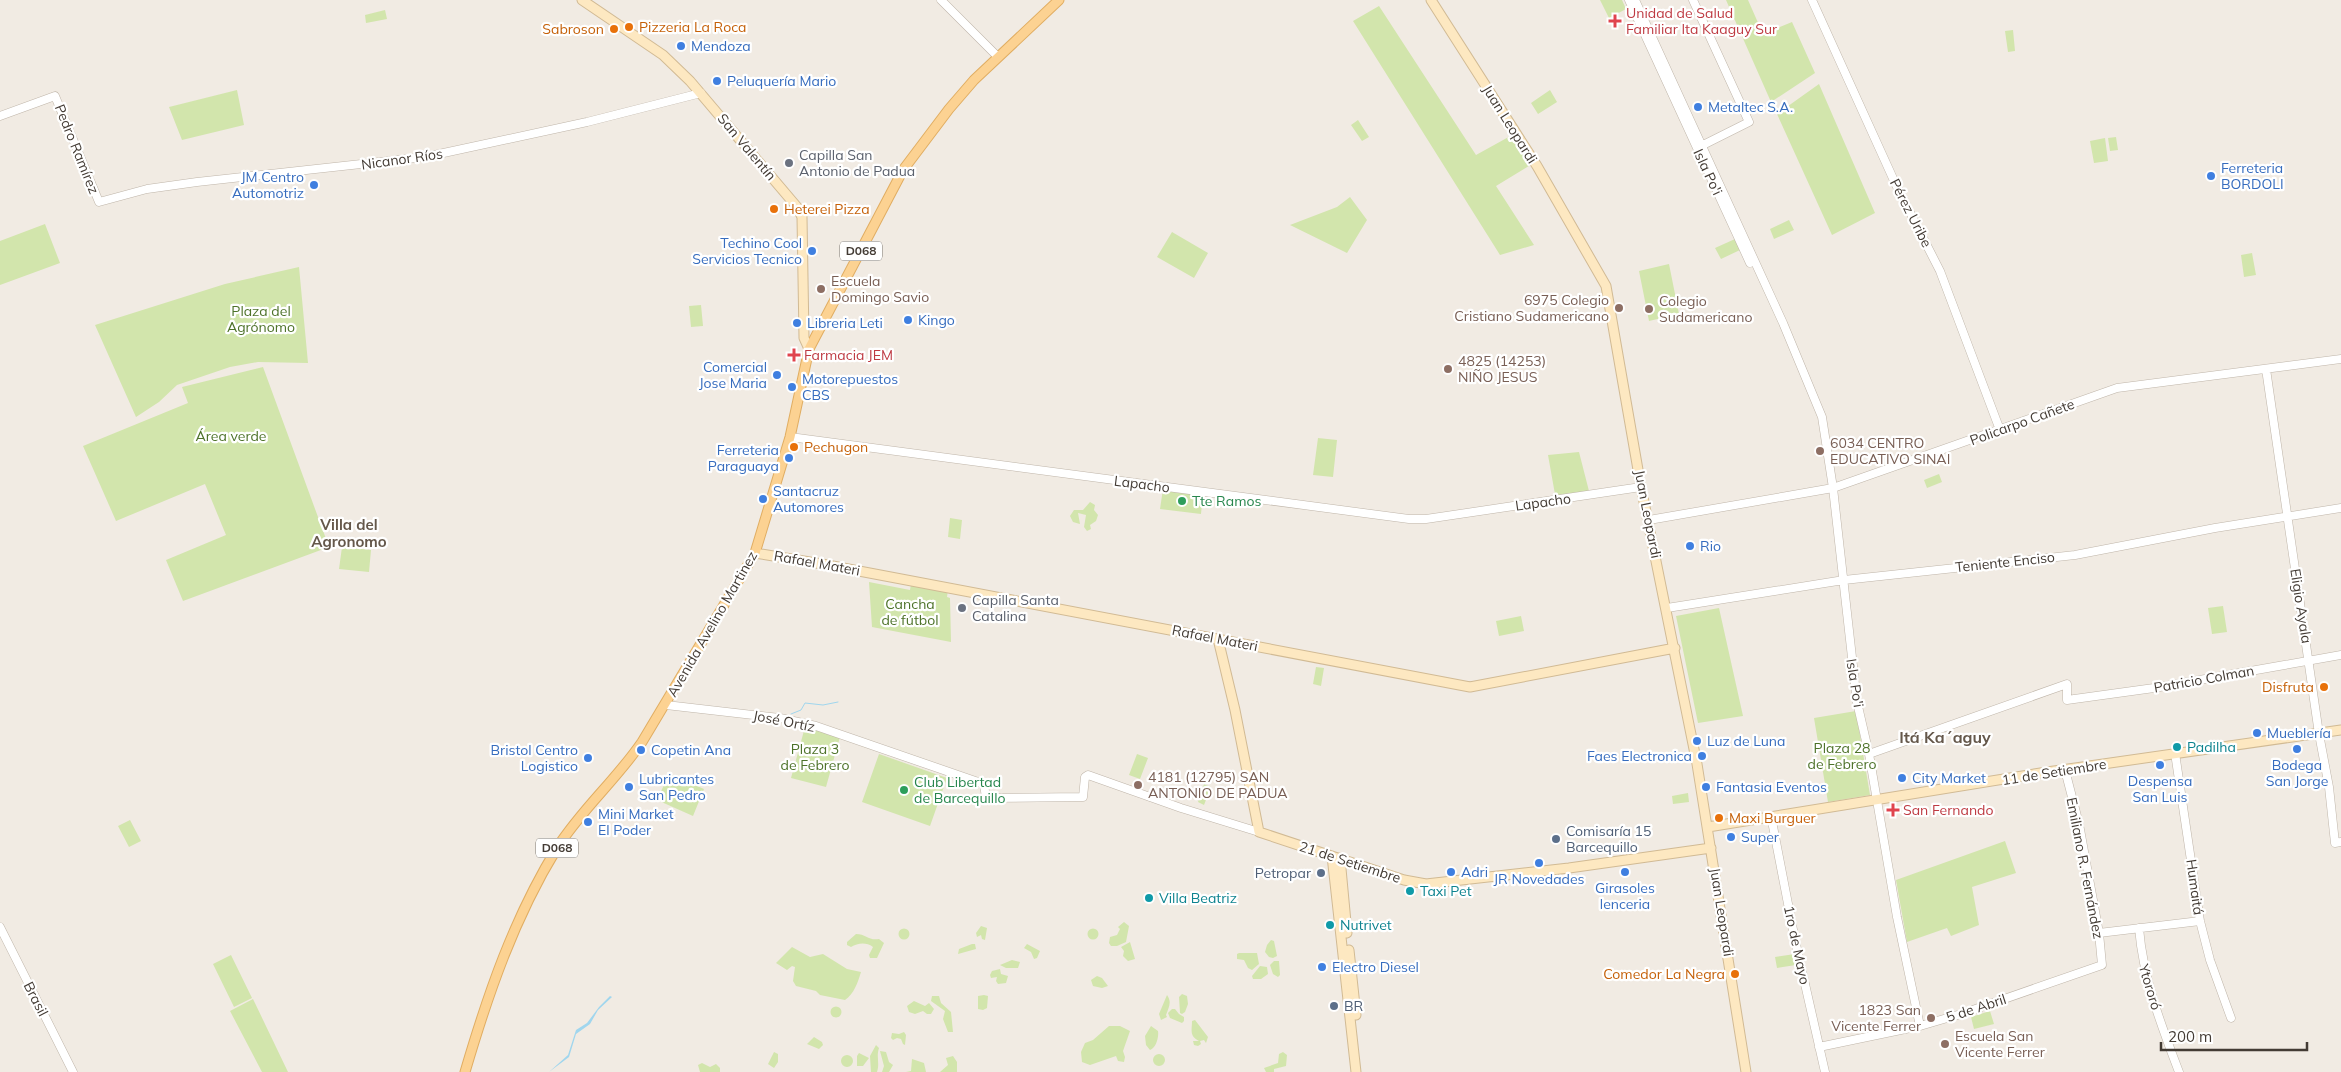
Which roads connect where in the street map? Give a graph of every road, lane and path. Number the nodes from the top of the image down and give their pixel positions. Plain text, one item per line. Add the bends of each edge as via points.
1 (582, 0) edge
2 (941, 0) edge
3 (1059, 0) edge
4 (1431, 0) edge
5 (1629, 0) edge
6 (1635, 0) edge
7 (1693, 0) edge
8 (1812, 0) edge
9 (998, 57) junction
10 (701, 93) junction
11 (0, 116) edge
12 (1699, 147) junction
13 (99, 202) joint
14 (809, 349) junction
15 (2341, 359) edge
16 (2266, 369) junction
17 (2000, 430) junction
18 (790, 437) junction
19 (1641, 487) junction
20 (1833, 488) junction
21 (2341, 508) edge
22 (2287, 516) junction
23 (1649, 520) junction
24 (754, 553) junction
25 (1844, 580) junction
26 (1667, 608) junction
27 (1218, 639) junction
28 (1675, 648) junction
29 (2341, 656) edge
30 (2309, 662) junction
31 (666, 705) junction
32 (2341, 730) edge
33 (2319, 734) junction
34 (2175, 753) junction
35 (1869, 754) junction
36 (2065, 770) junction
37 (1086, 775) joint
38 (1875, 798) junction
39 (1771, 816) junction
40 (1708, 827) junction
41 (1259, 832) junction
42 (2338, 842) edge
43 (1711, 848) junction
44 (1336, 857) junction
45 (2200, 921) junction
46 (0, 927) edge
47 (2139, 928) junction
48 (1344, 930) junction
49 (2098, 933) junction
50 (2102, 965) joint
51 (2230, 1018) dead end
52 (1920, 1026) junction
53 (1819, 1047) junction
54 (73, 1072) edge
55 (465, 1072) edge
56 (1356, 1072) edge
57 (1362, 1072) edge
58 (1746, 1072) edge
59 (1825, 1072) edge
60 (2179, 1072) edge

1 - 10 main road, San Valentín via 663,55
2 - 9 street
3 - 9 main road, Avenida Avelino Martinez / D068
4 - 19 main road, Juan Leopardi via 1537,166 1603,279
5 - 12 street, Isla Po'i
6 - 12 street, Isla Po'i
7 - 12 street via 1749,122
8 - 17 street, Pérez Uribe via 1892,176 1940,271
9 - 14 main road, Avenida Avelino Martinez / D068 via 948,109 904,170
10 - 13 street, Nicanor Ríos via 425,157 188,183 147,189
10 - 14 main road, San Valentín via 800,212 804,338
11 - 13 street, Pedro Ramírez via 55,96
12 - 20 street, Isla Po'i via 1822,417
14 - 18 main road, Avenida Avelino Martinez / D068
15 - 16 street, Policarpo Cañete
16 - 17 street, Policarpo Cañete via 2117,388
16 - 22 street, Eligio Ayala
17 - 20 street, Policarpo Cañete
18 - 19 street, Lapacho via 1409,519
18 - 24 main road, Avenida Avelino Martinez / D068
19 - 23 main road, Juan Leopardi
20 - 23 street, Policarpo Cañete
20 - 25 street, Isla Po'i
21 - 22 street, Teniente Enciso
22 - 25 street, Teniente Enciso via 2076,555
22 - 30 street, Eligio Ayala
23 - 26 main road, Juan Leopardi
24 - 27 main road, Rafael Materi
24 - 31 main road, Avenida Avelino Martinez / D068
25 - 26 street, Teniente Enciso
25 - 35 street, Isla Po'i via 1857,702
26 - 28 main road, Juan Leopardi
27 - 28 main road, Rafael Materi via 1470,687
27 - 41 main road
28 - 40 main road, Juan Leopardi
29 - 30 street, Patricio Colman
30 - 33 street, Eligio Ayala
30 - 35 street, Patricio Colman via 2067,700 2067,684
31 - 37 street, José Ortíz via 780,718 816,726 984,784 986,798 1083,797
31 - 55 main road, Avenida Avelino Martinez / D068 via 626,765 568,832 548,864 494,976
32 - 33 main road, 11 de Setiembre
33 - 34 main road, 11 de Setiembre
33 - 42 street, Eligio Ayala
34 - 36 main road, 11 de Setiembre
34 - 45 street, Humaitá
35 - 38 street, Isla Po'i
36 - 38 main road, 11 de Setiembre
36 - 49 street, Emiliano R. Fernández via 2079,824
37 - 41 street, 21 de Setiembre
38 - 39 main road, 11 de Setiembre
38 - 52 street, Isla Po'i
39 - 40 main road, 11 de Setiembre
39 - 53 street, 1ro de Mayo
40 - 43 main road, Juan Leopardi
41 - 44 main road, 21 de Setiembre
43 - 44 main road, 21 de Setiembre via 1426,884
43 - 58 main road, Juan Leopardi
44 - 48 main road
45 - 47 street
45 - 51 street, Humaitá
46 - 54 street, Brasil
47 - 49 street
47 - 60 street, Ytororó via 2146,977
48 - 56 main road
48 - 57 main road
49 - 50 street, Emiliano R. Fernández
50 - 52 street, 5 de Abril
52 - 53 street, 5 de Abril
53 - 59 street, 1ro de Mayo

